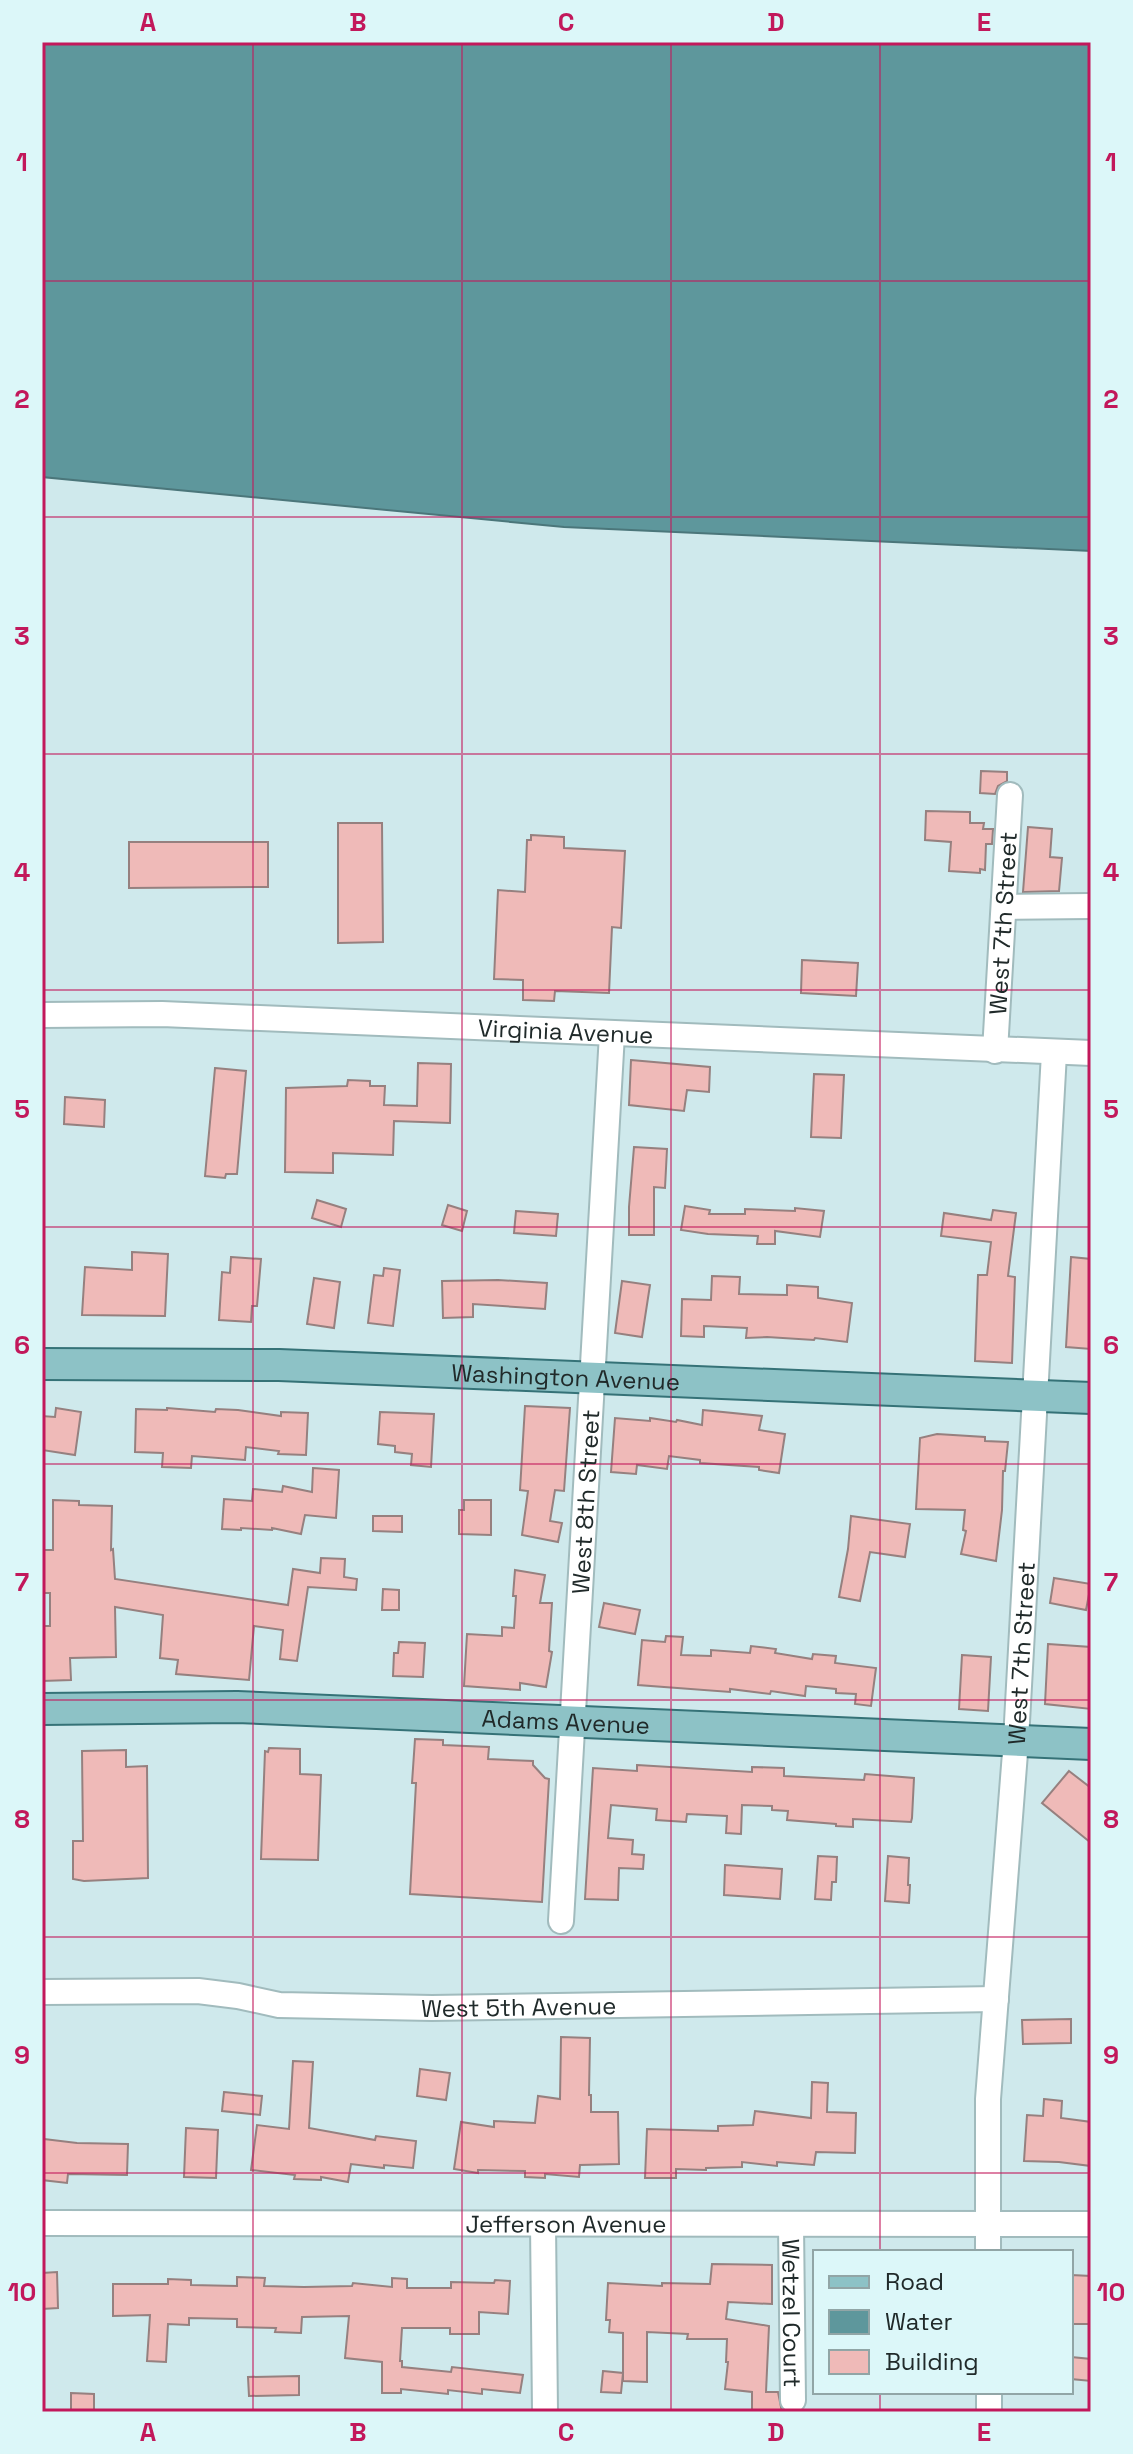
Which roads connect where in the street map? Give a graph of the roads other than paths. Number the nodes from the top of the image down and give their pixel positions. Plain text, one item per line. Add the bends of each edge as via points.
1 (1010, 795) dead end
2 (1091, 906) edge
3 (1004, 907) junction
4 (42, 1015) edge
5 (612, 1034) junction
6 (995, 1051) junction
7 (1054, 1053) junction
8 (1091, 1053) edge
9 (42, 1364) edge
10 (593, 1378) junction
11 (1035, 1396) junction
12 (1091, 1398) edge
13 (42, 1709) edge
14 (573, 1722) junction
15 (1016, 1740) junction
16 (1091, 1744) edge
17 (561, 1921) dead end
18 (42, 1992) edge
19 (996, 1999) junction
20 (42, 2223) edge
21 (543, 2224) junction
22 (1091, 2224) edge
23 (791, 2225) junction
24 (988, 2225) junction
25 (988, 2250) edge
26 (793, 2400) dead end
27 (545, 2412) edge

1 - 3 street, West 7th Street
2 - 3 street
3 - 6 street, West 7th Street
4 - 5 street, Virginia Avenue via 162,1014
5 - 6 street, Virginia Avenue
5 - 10 street, West 8th Street
6 - 7 street, Virginia Avenue
7 - 8 street, Virginia Avenue
7 - 11 street, West 7th Street
9 - 10 main road, Washington Avenue via 248,1364
10 - 11 main road, Washington Avenue
10 - 14 street, West 8th Street
11 - 12 main road, Washington Avenue
11 - 15 street, West 7th Street
13 - 14 main road, Adams Avenue via 237,1707
14 - 15 main road, Adams Avenue
14 - 17 street, West 8th Street
15 - 16 main road, Adams Avenue
15 - 19 street, West 7th Street
18 - 19 street, West 5th Avenue via 198,1991 279,2005 432,2008
19 - 24 street, West 7th Street via 988,2099
20 - 21 street, Jefferson Avenue
21 - 23 street, Jefferson Avenue
21 - 27 street
22 - 24 street, Jefferson Avenue
23 - 24 street, Jefferson Avenue
23 - 26 street, Wetzel Court
24 - 25 street, West 7th Street

